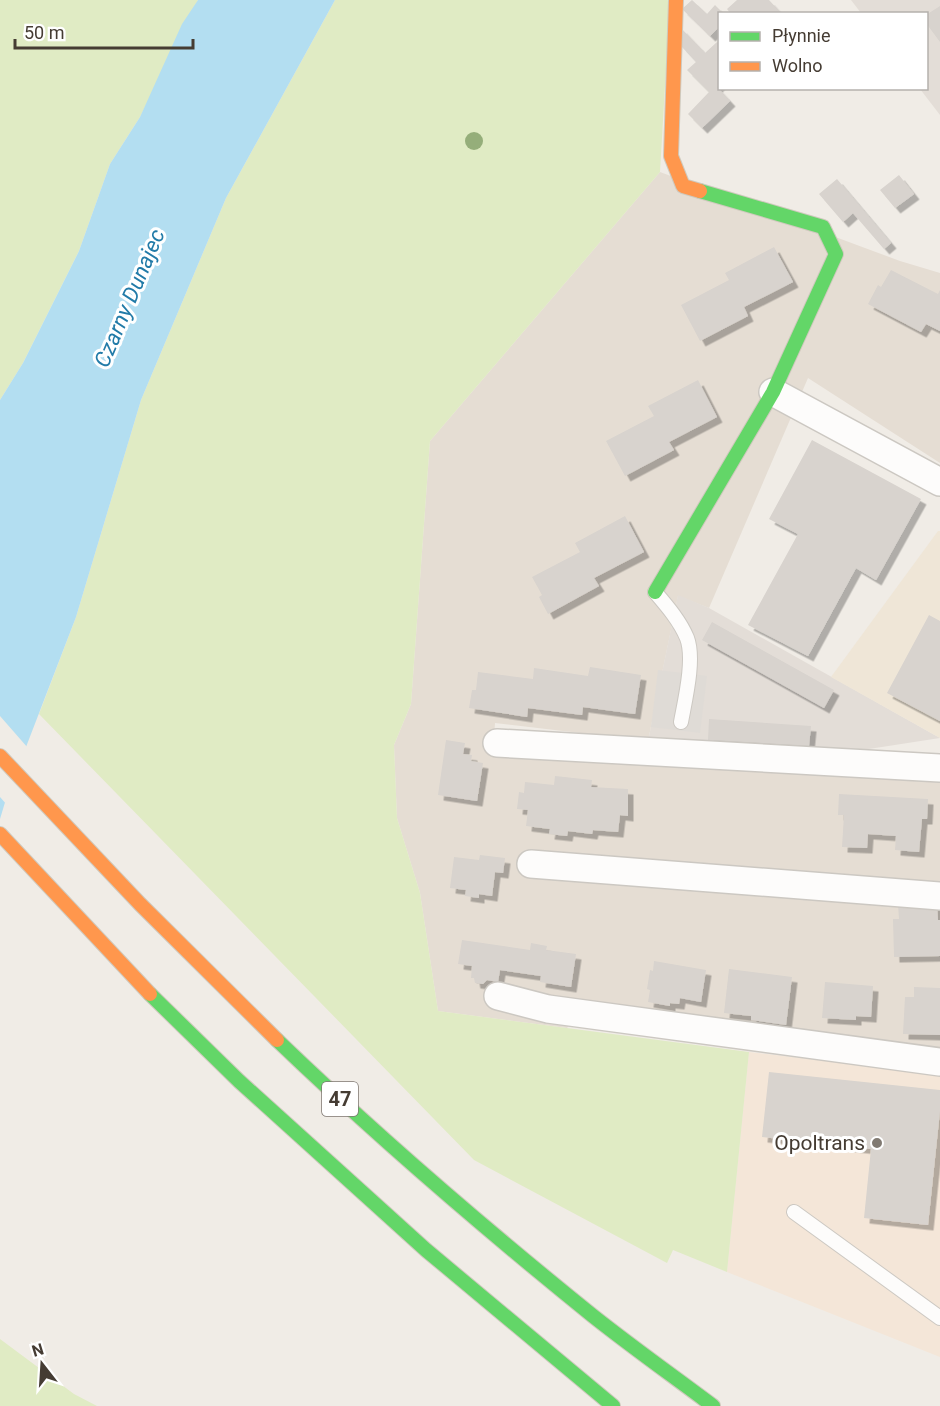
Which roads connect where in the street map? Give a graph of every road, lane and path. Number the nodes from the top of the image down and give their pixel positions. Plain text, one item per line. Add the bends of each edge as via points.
1 (676, 0) edge
2 (773, 392) junction
3 (940, 482) edge
4 (655, 592) joint
5 (681, 722) dead end
6 (497, 743) dead end
7 (0, 756) edge
8 (940, 768) edge
9 (0, 834) edge
10 (531, 864) dead end
11 (940, 896) edge
12 (498, 996) dead end
13 (940, 1062) edge
14 (794, 1212) dead end
15 (940, 1318) edge
16 (614, 1406) edge
17 (713, 1406) edge

1 - 2 main road via 671,156 683,186 823,227 836,254
2 - 3 street
2 - 4 main road
4 - 5 lane via 688,640 689,675
6 - 8 street
7 - 17 main road, 47 via 170,936 375,1131 593,1316
9 - 16 main road, 47 via 152,996 239,1081 426,1250
10 - 11 street
12 - 13 street via 548,1010
14 - 15 lane

